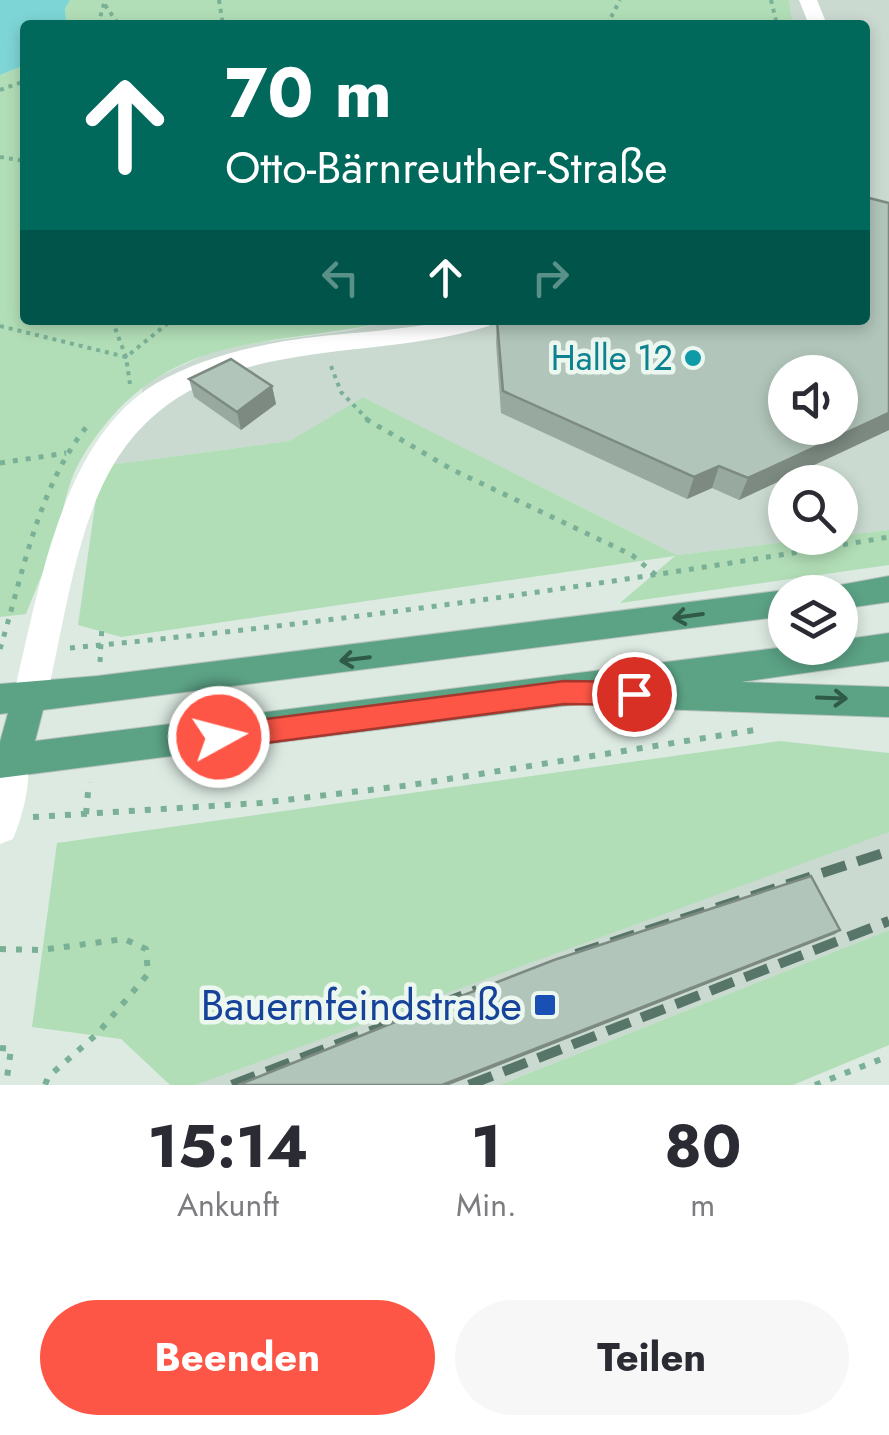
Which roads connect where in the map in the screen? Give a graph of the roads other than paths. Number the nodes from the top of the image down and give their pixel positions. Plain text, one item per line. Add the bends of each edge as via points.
1 (466, 325) edge
2 (889, 589) edge
3 (858, 593) edge
4 (768, 605) edge
5 (889, 647) edge
6 (564, 692) junction
7 (15, 698) edge
8 (889, 702) edge
9 (6, 762) edge
10 (1, 823) edge

1 - 7 street via 248,356 204,370 140,408 106,446 77,506
2 - 3 main road
4 -> 7 main road
5 - 6 main road
6 -> 8 main road
6 - 9 main road
7 - 9 main road
9 - 10 street

